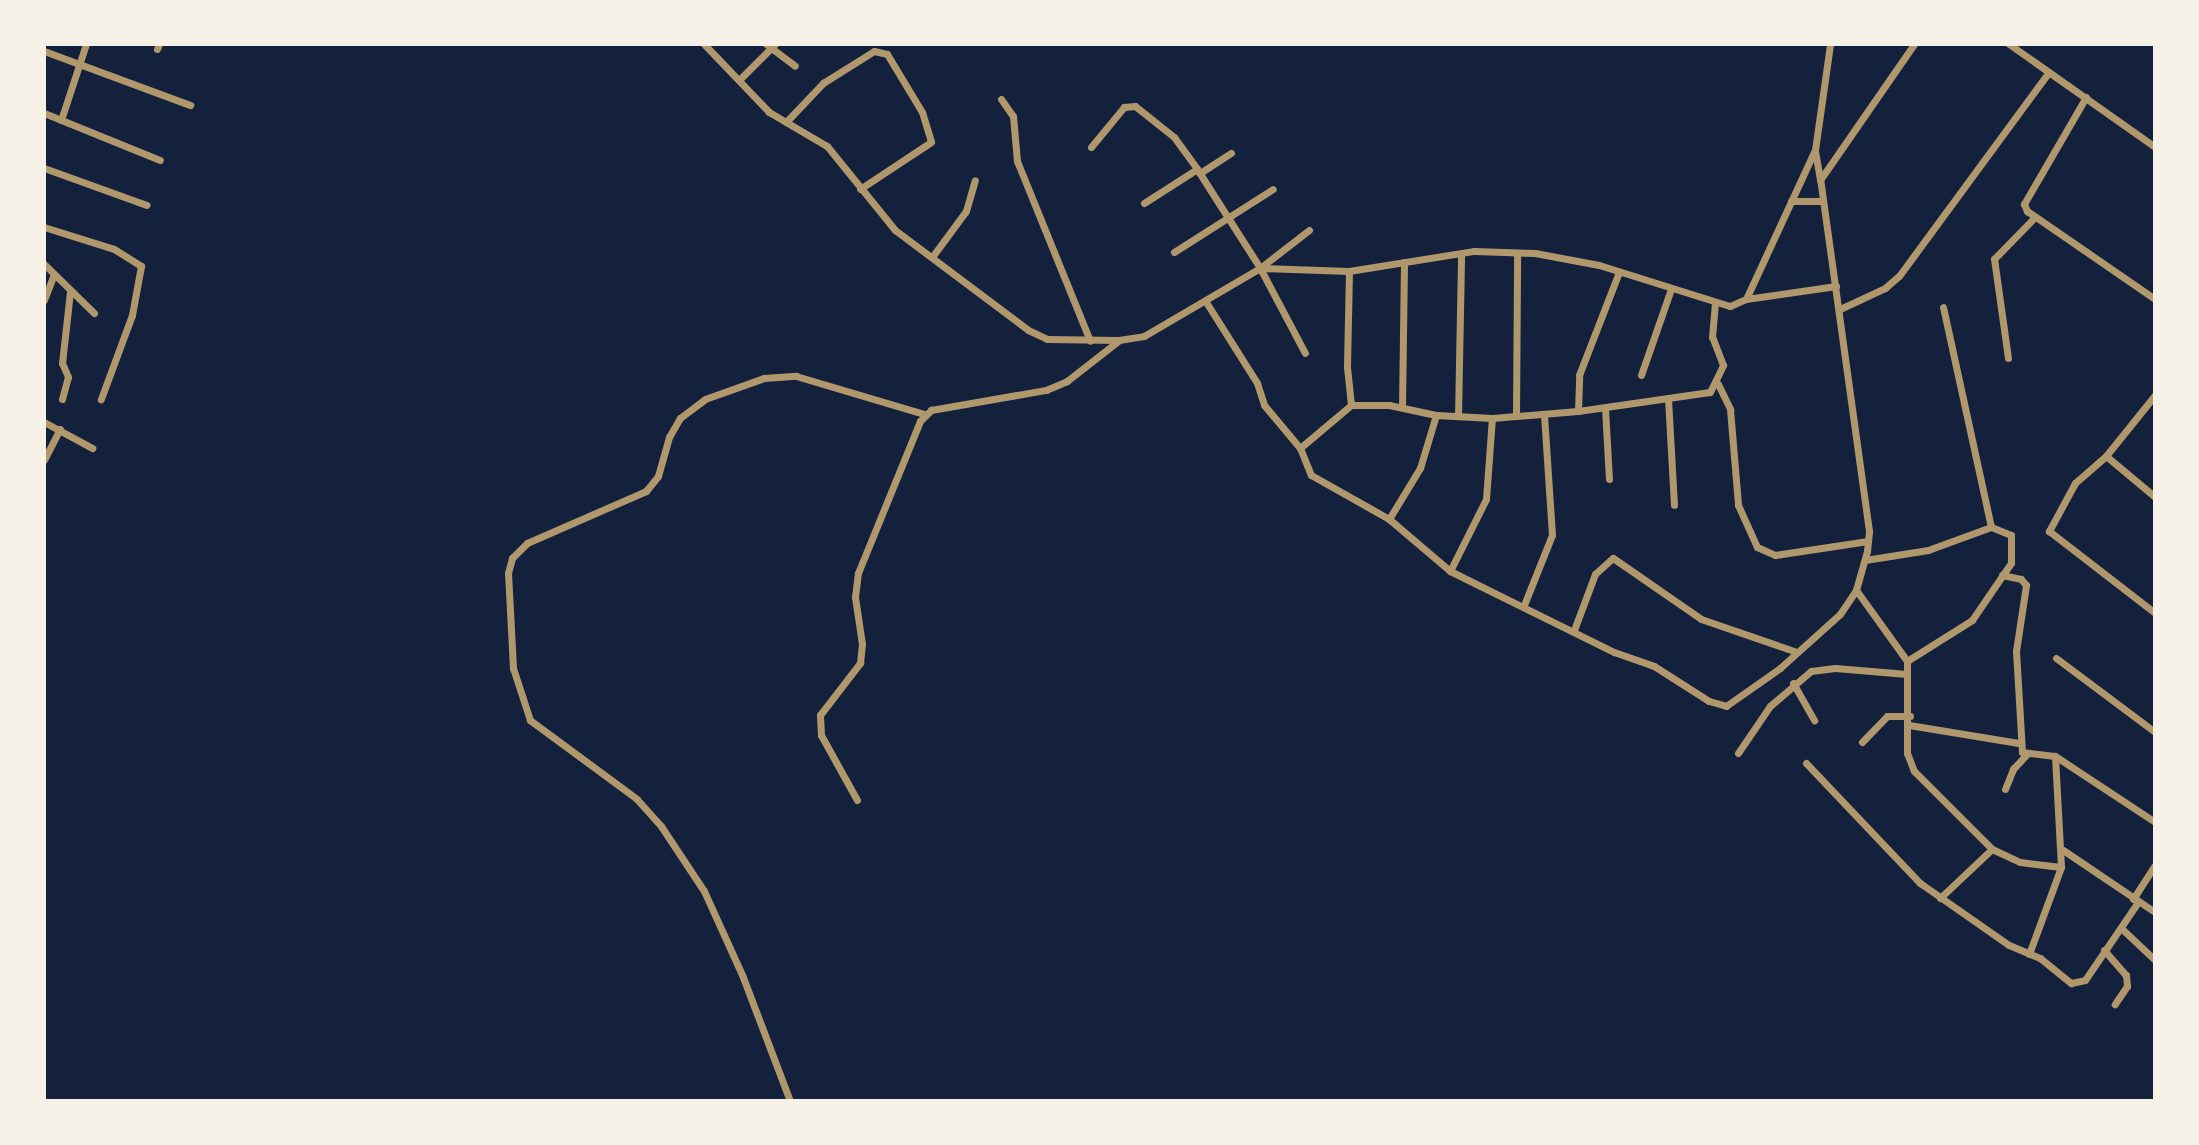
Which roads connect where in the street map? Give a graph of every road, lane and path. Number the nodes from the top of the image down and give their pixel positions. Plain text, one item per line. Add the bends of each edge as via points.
1 (86, 44) edge
2 (704, 44) edge
3 (1830, 44) edge
4 (1914, 44) edge
5 (2009, 44) edge
6 (770, 45) edge
7 (44, 51) edge
8 (79, 66) junction
9 (795, 66) dead end
10 (2049, 72) junction
11 (739, 80) junction
12 (2086, 97) junction
13 (1001, 99) dead end
14 (190, 105) dead end
15 (44, 113) edge
16 (61, 120) junction
17 (786, 122) junction
18 (1091, 146) dead end
19 (2155, 147) edge
20 (1815, 150) junction
21 (1231, 153) dead end
22 (160, 160) dead end
23 (44, 168) edge
24 (1198, 171) junction
25 (975, 180) dead end
26 (1820, 180) junction
27 (1273, 189) dead end
28 (860, 190) junction
29 (1791, 201) junction
30 (1823, 201) junction
31 (1144, 203) dead end
32 (147, 205) dead end
33 (1230, 216) junction
34 (2035, 217) junction
35 (44, 227) edge
36 (1309, 230) dead end
37 (1174, 252) dead end
38 (1517, 253) junction
39 (1461, 254) junction
40 (932, 257) junction
41 (1404, 262) junction
42 (44, 264) edge
43 (1261, 268) junction
44 (1349, 271) junction
45 (1619, 272) junction
46 (52, 276) junction
47 (1836, 286) junction
48 (1671, 289) junction
49 (70, 292) junction
50 (1746, 299) junction
51 (2155, 299) edge
52 (44, 300) edge
53 (1206, 302) junction
54 (1715, 304) junction
55 (1943, 307) dead end
56 (1840, 309) junction
57 (94, 313) dead end
58 (1119, 340) junction
59 (1090, 341) junction
60 (1305, 353) dead end
61 (2007, 358) dead end
62 (1641, 375) dead end
63 (1719, 381) junction
64 (2155, 395) edge
65 (1668, 398) junction
66 (62, 399) dead end
67 (101, 399) dead end
68 (1351, 405) junction
69 (1402, 407) junction
70 (1578, 408) junction
71 (1605, 408) junction
72 (1458, 413) junction
73 (924, 414) junction
74 (1516, 414) junction
75 (1544, 414) junction
76 (1436, 415) junction
77 (1492, 418) junction
78 (44, 422) edge
79 (60, 429) junction
80 (92, 448) dead end
81 (1300, 448) junction
82 (2106, 456) junction
83 (44, 460) edge
84 (1609, 479) dead end
85 (2155, 497) edge
86 (1674, 505) dead end
87 (1389, 519) junction
88 (1991, 527) junction
89 (1868, 541) junction
90 (1865, 560) junction
91 (1451, 571) junction
92 (2003, 575) junction
93 (1856, 590) junction
94 (1524, 605) junction
95 (2155, 613) edge
96 (1574, 629) junction
97 (1797, 652) junction
98 (2056, 658) dead end
99 (1907, 661) junction
100 (1907, 674) junction
101 (1793, 683) junction
102 (1910, 716) junction
103 (1814, 720) dead end
104 (1909, 725) junction
105 (2155, 732) edge
106 (1861, 742) dead end
107 (2019, 743) junction
108 (1738, 753) dead end
109 (2027, 754) junction
110 (2055, 756) junction
111 (1806, 763) dead end
112 (2006, 789) dead end
113 (857, 800) dead end
114 (2155, 822) edge
115 (1992, 849) junction
116 (2063, 850) junction
117 (2155, 865) edge
118 (2061, 867) junction
119 (1940, 898) junction
120 (2135, 900) junction
121 (2155, 912) edge
122 (2121, 928) junction
123 (2104, 950) junction
124 (2029, 954) junction
125 (2155, 960) edge
126 (2115, 1004) dead end
127 (790, 1101) edge

1 - 8 street
2 - 11 street
3 - 20 street
4 - 26 street
5 - 10 street
6 - 9 street
6 - 11 street
7 - 8 street
8 - 14 street
8 - 16 street
10 - 12 street
10 - 56 street via 1899,276
11 - 17 street via 769,112
12 - 19 street
12 - 34 street via 2026,196 2024,204
13 - 59 street via 1013,116 1017,161
15 - 16 street
16 - 22 street
17 - 28 street via 827,146
17 - 28 street via 823,83 873,51 887,54 918,104 931,131 931,142
18 - 24 street via 1124,107 1135,106 1174,137
20 - 26 street
20 - 29 street
21 - 24 street
23 - 32 street
24 - 31 street
24 - 33 street
25 - 40 street via 966,211
26 - 30 street
27 - 33 street
28 - 40 street via 895,230
29 - 30 street
29 - 50 street
30 - 47 street
33 - 37 street
33 - 43 street
34 - 51 street
34 - 61 street via 1994,259
35 - 67 street via 114,249 141,266 132,315
36 - 43 street
38 - 39 street
38 - 45 street
38 - 74 street
39 - 41 street
39 - 72 street
40 - 59 street via 1028,330 1061,342
41 - 44 street
41 - 69 street
42 - 46 street
43 - 44 street
43 - 53 street
43 - 60 street
44 - 68 street
45 - 48 street
45 - 70 street via 1578,386
46 - 49 street
46 - 52 street
47 - 50 street
47 - 56 street
48 - 54 street
48 - 62 street
49 - 57 street
49 - 66 street via 62,363 68,377
50 - 54 street via 1730,306
53 - 58 street via 1144,336
53 - 81 street via 1257,383 1264,405
54 - 63 street via 1712,337 1723,365
55 - 88 street
56 - 89 street
58 - 59 street
58 - 73 street via 1067,381 1046,390
63 - 65 street via 1710,392
63 - 89 street via 1730,409 1738,505 1757,547 1775,555
64 - 82 street
65 - 71 street
65 - 86 street
68 - 69 street
68 - 81 street
69 - 76 street
70 - 71 street
70 - 75 street
71 - 84 street
72 - 76 street
72 - 77 street
73 - 113 street via 858,573 855,597 862,643 860,663 820,715 821,735
73 - 127 street via 796,376 764,378 705,399 680,418 669,437 658,476 646,491 527,542 512,558 508,573 513,668 530,720 637,799 661,826 704,891
74 - 75 street
74 - 77 street
75 - 94 street via 1552,534
76 - 87 street via 1420,468
77 - 91 street via 1486,499
78 - 79 street
79 - 80 street
79 - 83 street
81 - 87 street via 1311,475
82 - 85 street
82 - 95 street via 2075,483 2049,531
87 - 91 street
88 - 90 street via 1928,550
88 - 92 street via 2007,531 2014,540 2011,563
89 - 90 street
90 - 93 street
91 - 94 street
92 - 99 street via 1972,620
92 - 107 street via 2021,579 2026,585 2016,651
93 - 97 street via 1840,614
93 - 99 street
94 - 96 street
96 - 97 street via 1726,706
96 - 97 street via 1595,574 1613,558 1701,619
98 - 105 street
99 - 100 street
100 - 101 street via 1824,669
100 - 102 street
101 - 103 street
101 - 108 street via 1770,706
102 - 104 street
102 - 106 street via 1892,713
104 - 107 street
104 - 115 street via 1908,762
107 - 109 street
109 - 110 street
109 - 112 street via 2013,769
110 - 114 street
110 - 116 street
111 - 119 street
115 - 118 street via 2020,862
115 - 119 street
116 - 118 street
116 - 120 street
117 - 120 street
118 - 124 street
119 - 124 street
120 - 121 street
120 - 122 street
122 - 123 street
122 - 125 street
123 - 124 street via 2085,980 2075,984
123 - 126 street via 2126,975 2127,986

